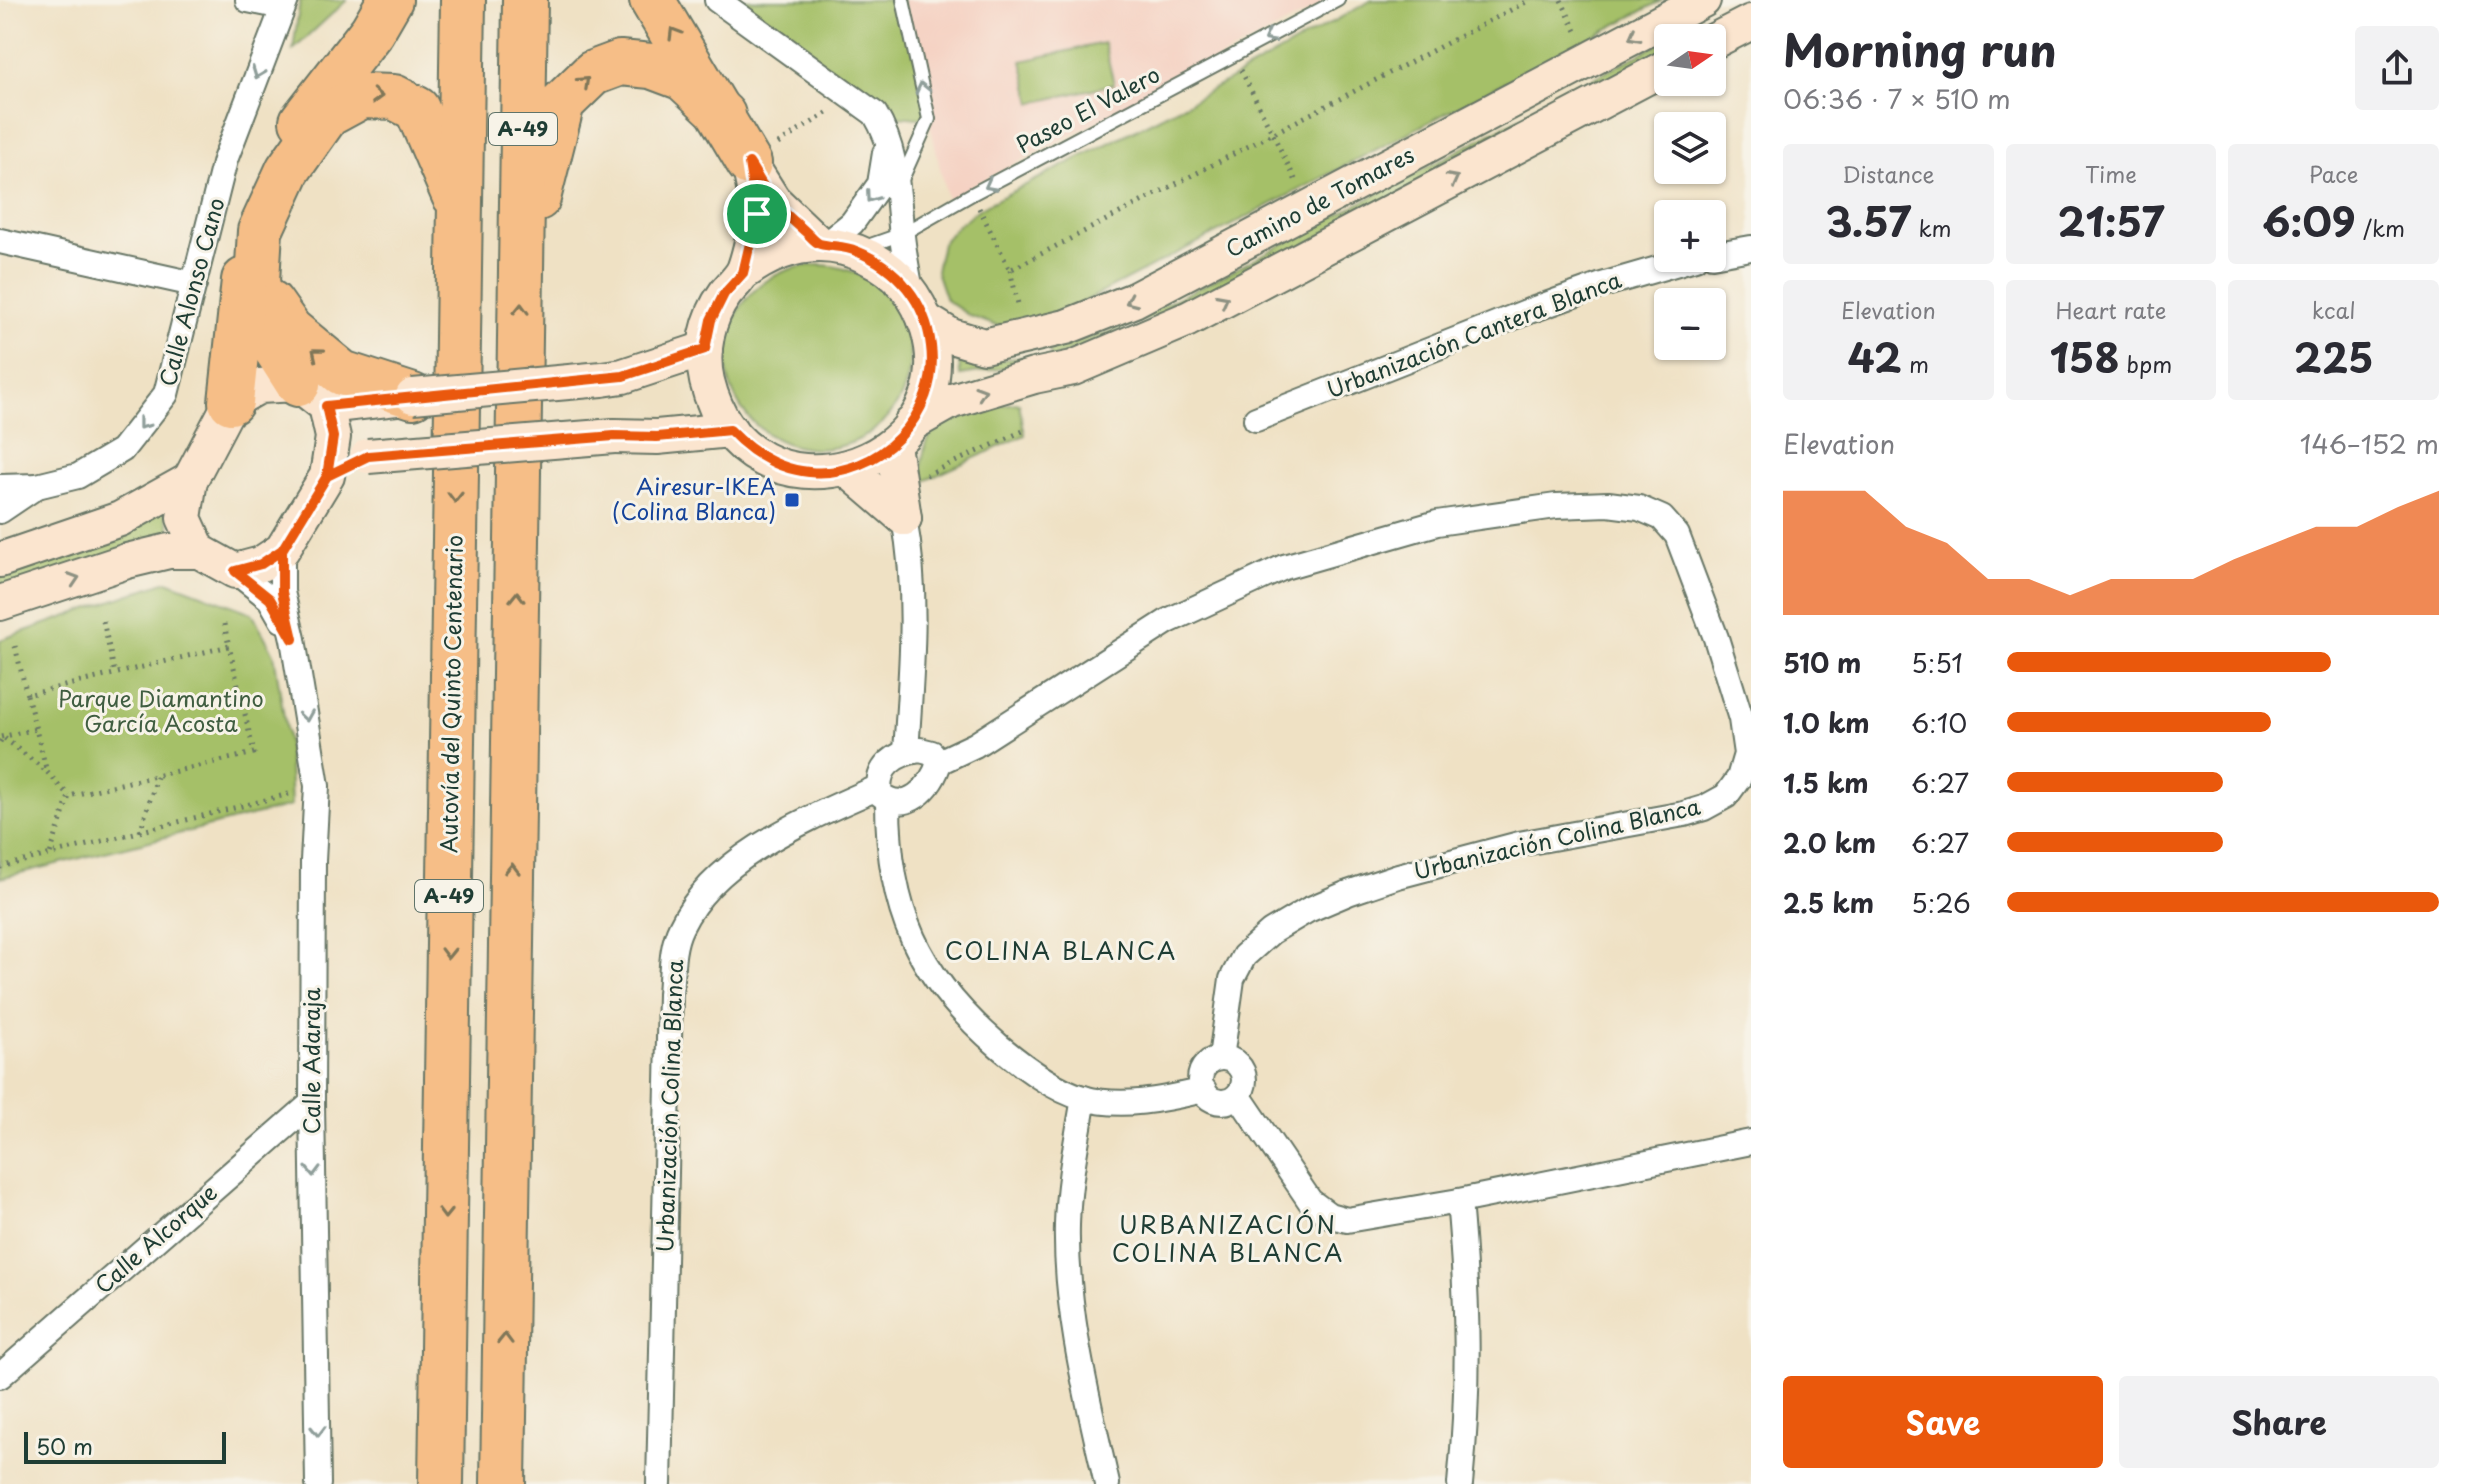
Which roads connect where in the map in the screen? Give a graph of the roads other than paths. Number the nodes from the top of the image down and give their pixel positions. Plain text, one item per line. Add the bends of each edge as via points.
1 (248, 0) edge
2 (390, 0) edge
3 (463, 0) edge
4 (525, 0) edge
5 (652, 0) edge
6 (717, 0) edge
7 (903, 0) edge
8 (1338, 0) edge
9 (1703, 0) edge
10 (284, 4) edge
11 (1751, 22) edge
12 (1726, 35) edge
13 (1654, 73) edge
14 (723, 115) junction
15 (887, 134) junction
16 (749, 163) junction
17 (899, 187) junction
18 (460, 208) junction
19 (902, 234) junction
20 (0, 241) edge
21 (833, 246) junction
22 (1751, 248) edge
23 (1726, 252) edge
24 (522, 257) junction
25 (1654, 269) edge
26 (743, 273) junction
27 (257, 281) junction
28 (194, 284) junction
29 (918, 306) junction
30 (705, 349) junction
31 (312, 395) junction
32 (413, 396) junction
33 (231, 402) junction
34 (1256, 419) dead end
35 (730, 430) junction
36 (902, 435) junction
37 (847, 469) junction
38 (327, 476) junction
39 (190, 480) junction
40 (37, 486) junction
41 (0, 487) edge
42 (0, 511) edge
43 (904, 518) junction
44 (282, 550) junction
45 (199, 551) junction
46 (0, 560) edge
47 (235, 571) junction
48 (0, 603) edge
49 (293, 639) junction
50 (906, 752) junction
51 (939, 762) junction
52 (883, 794) junction
53 (1221, 1058) junction
54 (1204, 1090) junction
55 (1238, 1095) junction
56 (1084, 1098) junction
57 (312, 1103) junction
58 (1751, 1142) edge
59 (1459, 1201) junction
60 (0, 1376) edge
61 (318, 1484) edge
62 (441, 1484) edge
63 (503, 1484) edge
64 (659, 1484) edge
65 (1107, 1484) edge
66 (1460, 1484) edge

1 - 10 street
2 - 33 highway via 304,118 247,226
3 - 18 highway, Autovía del Quinto Centenario / A-49
4 - 24 highway, A-49
14 -> 5 highway
6 - 15 street via 875,114
17 -> 7 lane via 929,119
8 -> 19 lane, Paseo El Valero
9 -> 29 street, Camino de Tomares via 1134,300 1066,327 984,346 951,336
10 -> 28 street, Calle Alonso Cano via 225,160
11 - 12 street
36 -> 13 street, Camino de Tomares via 952,401 1073,368 1188,319
14 - 16 highway
24 -> 14 highway via 562,103 593,73 620,63 651,66 683,78
15 - 17 street
15 -> 21 street via 880,184
16 - 21 street via 773,200
16 - 26 street via 757,214
17 - 19 street
27 -> 18 highway via 260,231 288,170 327,115 362,96 394,97 417,109
18 -> 62 highway, Autovía del Quinto Centenario / A-49
19 - 21 lane, Paseo El Valero
19 - 29 street
20 - 28 street
21 - 26 street via 778,251
21 - 29 street via 890,271
22 - 23 street
63 -> 24 highway, A-49
25 - 34 street, Urbanización Cantera Blanca via 1529,311
26 - 30 street via 724,294
27 - 31 highway via 275,348
32 -> 27 highway via 342,373 290,330
28 -> 40 street, Calle Alonso Cano via 166,394 122,450 78,476
29 - 36 street via 932,366 925,397
30 - 32 street, bridge via 602,379
30 - 35 street via 706,378
31 - 32 street
31 - 33 street via 259,386
31 - 38 street via 333,437
33 - 39 street
35 - 37 street via 758,455 783,466 810,472
35 - 38 street, bridge via 368,456
36 - 37 street via 871,459
36 - 43 street
37 - 43 street
38 - 44 street
39 - 45 street via 184,518
39 - 46 street via 120,519
40 - 41 street, Calle Alonso Cano
40 - 42 street
43 - 50 street via 914,622
44 - 47 street via 261,564
44 - 49 street, Calle Adaraja via 282,592
45 - 47 street
48 -> 45 street via 127,561 169,551
47 - 49 street via 270,599
49 -> 57 street, Calle Adaraja via 317,786
50 - 51 street via 932,753
50 - 52 street via 881,772
51 - 52 street via 926,789 899,802
51 - 53 street, Urbanización Colina Blanca via 975,745 1168,621 1284,567 1437,523 1495,513 1608,504 1662,518 1677,535 1741,719 1746,754 1726,796 1684,814 1553,836 1398,876 1308,910 1244,956 1232,979
52 - 56 street via 895,888 930,971 976,1026 1018,1061
52 - 64 street, Urbanización Colina Blanca via 780,833 745,856 714,882 680,929 670,994
53 - 54 street via 1206,1065 1201,1075
53 - 55 street via 1238,1064 1244,1074
54 - 55 street via 1218,1101
54 - 56 street via 1123,1103
55 - 59 street via 1310,1201 1329,1215 1347,1220
56 - 65 street via 1067,1223 1068,1268
57 - 60 street, Calle Alcorque
57 -> 61 street, Calle Adaraja
58 - 59 street
59 - 66 street via 1468,1329

